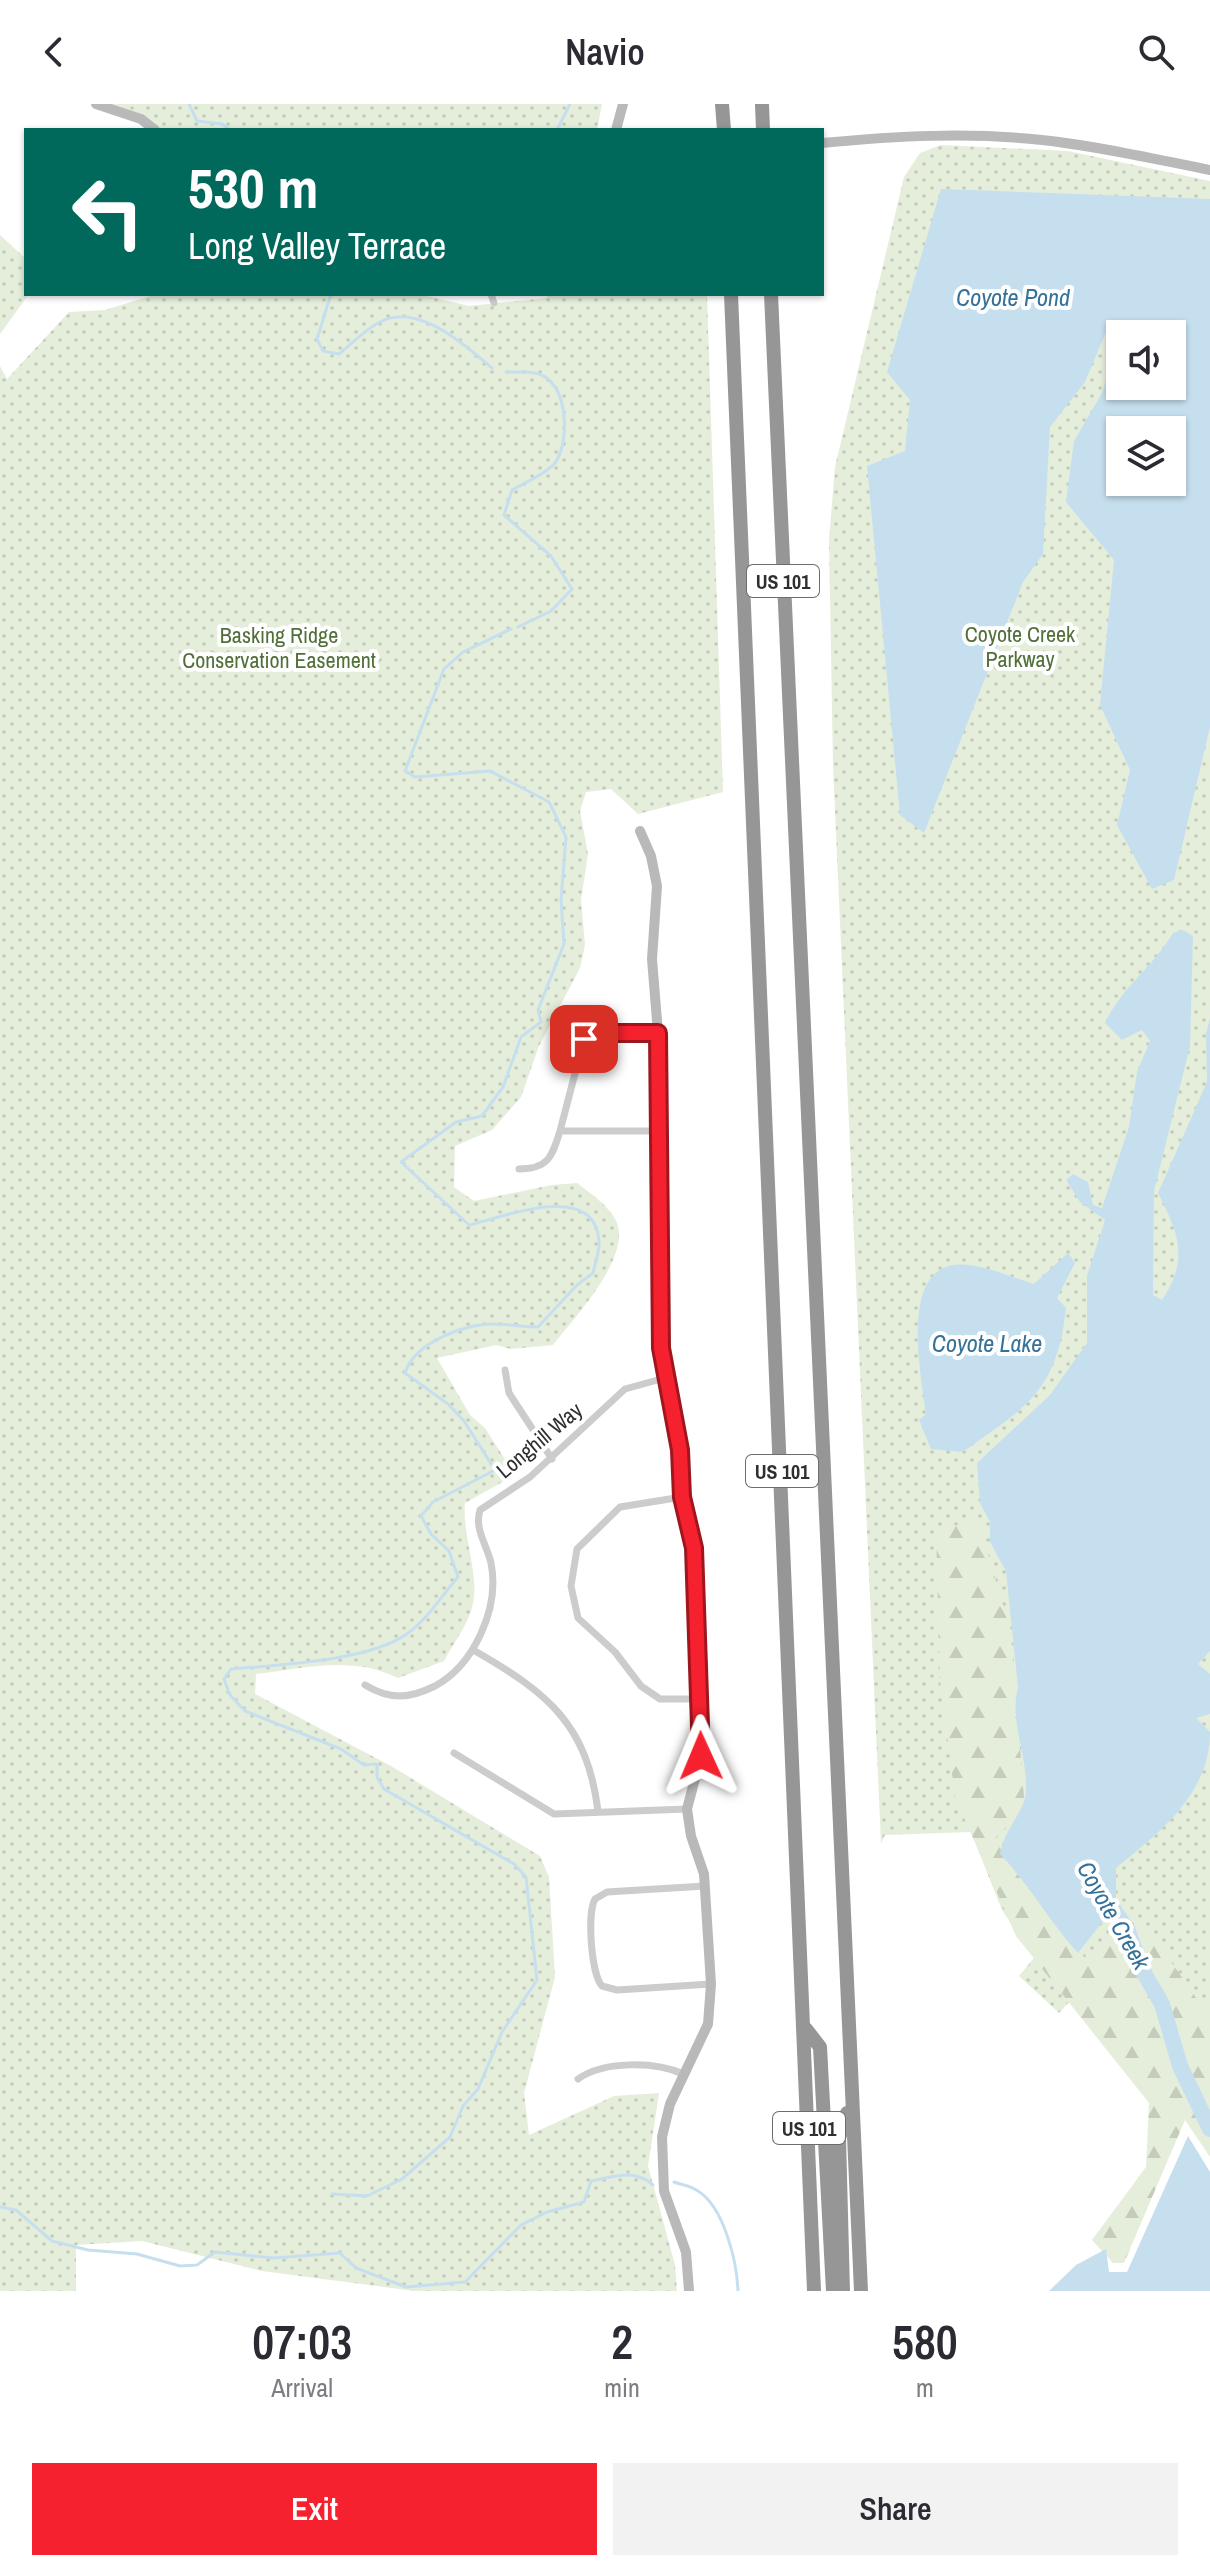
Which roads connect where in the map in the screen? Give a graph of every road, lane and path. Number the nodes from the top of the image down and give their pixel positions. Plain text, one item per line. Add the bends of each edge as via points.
1 (96, 104) edge
2 (623, 104) edge
3 (722, 104) edge
4 (762, 104) edge
5 (152, 128) edge
6 (617, 128) edge
7 (724, 128) edge
8 (763, 128) edge
9 (824, 143) edge
10 (1210, 170) edge
11 (492, 296) edge
12 (731, 296) edge
13 (771, 296) edge
14 (494, 303) dead end
15 (640, 831) dead end
16 (658, 1033) junction
17 (560, 1131) junction
18 (659, 1131) junction
19 (519, 1169) dead end
20 (505, 1370) dead end
21 (665, 1378) junction
22 (552, 1459) junction
23 (682, 1497) junction
24 (475, 1651) junction
25 (365, 1685) dead end
26 (700, 1699) junction
27 (454, 1753) dead end
28 (687, 1809) junction
29 (598, 1811) junction
30 (705, 1886) junction
31 (711, 1984) junction
32 (806, 2029) junction
33 (683, 2074) junction
34 (578, 2079) dead end
35 (850, 2104) junction
36 (689, 2291) edge
37 (814, 2291) edge
38 (833, 2291) edge
39 (843, 2291) edge
40 (861, 2291) edge

1 - 5 street
2 - 6 street
3 - 7 highway
4 - 8 highway
9 - 10 street via 1001,136 1084,145
11 - 14 street
12 - 32 highway, US 101
13 - 35 highway, US 101
15 - 16 street via 657,886 652,959
16 - 17 street via 597,1033 584,1039
16 - 18 street
17 - 18 street
17 - 19 street via 545,1164
18 - 21 street
20 - 22 street via 509,1393
21 - 22 street, Longhill Way via 625,1389
21 - 23 street via 680,1450
22 - 24 street, Longhill Way via 480,1510 478,1525 492,1577
23 - 26 street via 694,1548
23 - 26 street via 620,1507 577,1549 571,1586 578,1618 615,1652 641,1686 660,1699
24 - 25 street via 451,1676 423,1692 392,1697
24 - 29 street via 526,1682 561,1713 586,1754
26 - 28 street via 701,1756
27 - 29 street via 549,1812
28 - 29 street
28 - 30 street
30 - 31 street
30 - 31 street via 607,1892 595,1899 591,1912 595,1973 602,1986 617,1990
31 - 33 street via 708,2024
32 - 37 highway, US 101
32 - 38 highway via 820,2047
33 - 34 street via 640,2066 603,2069
33 - 36 street via 665,2120 661,2160 664,2191 686,2252
35 - 39 highway via 839,2138
35 - 40 highway, US 101

